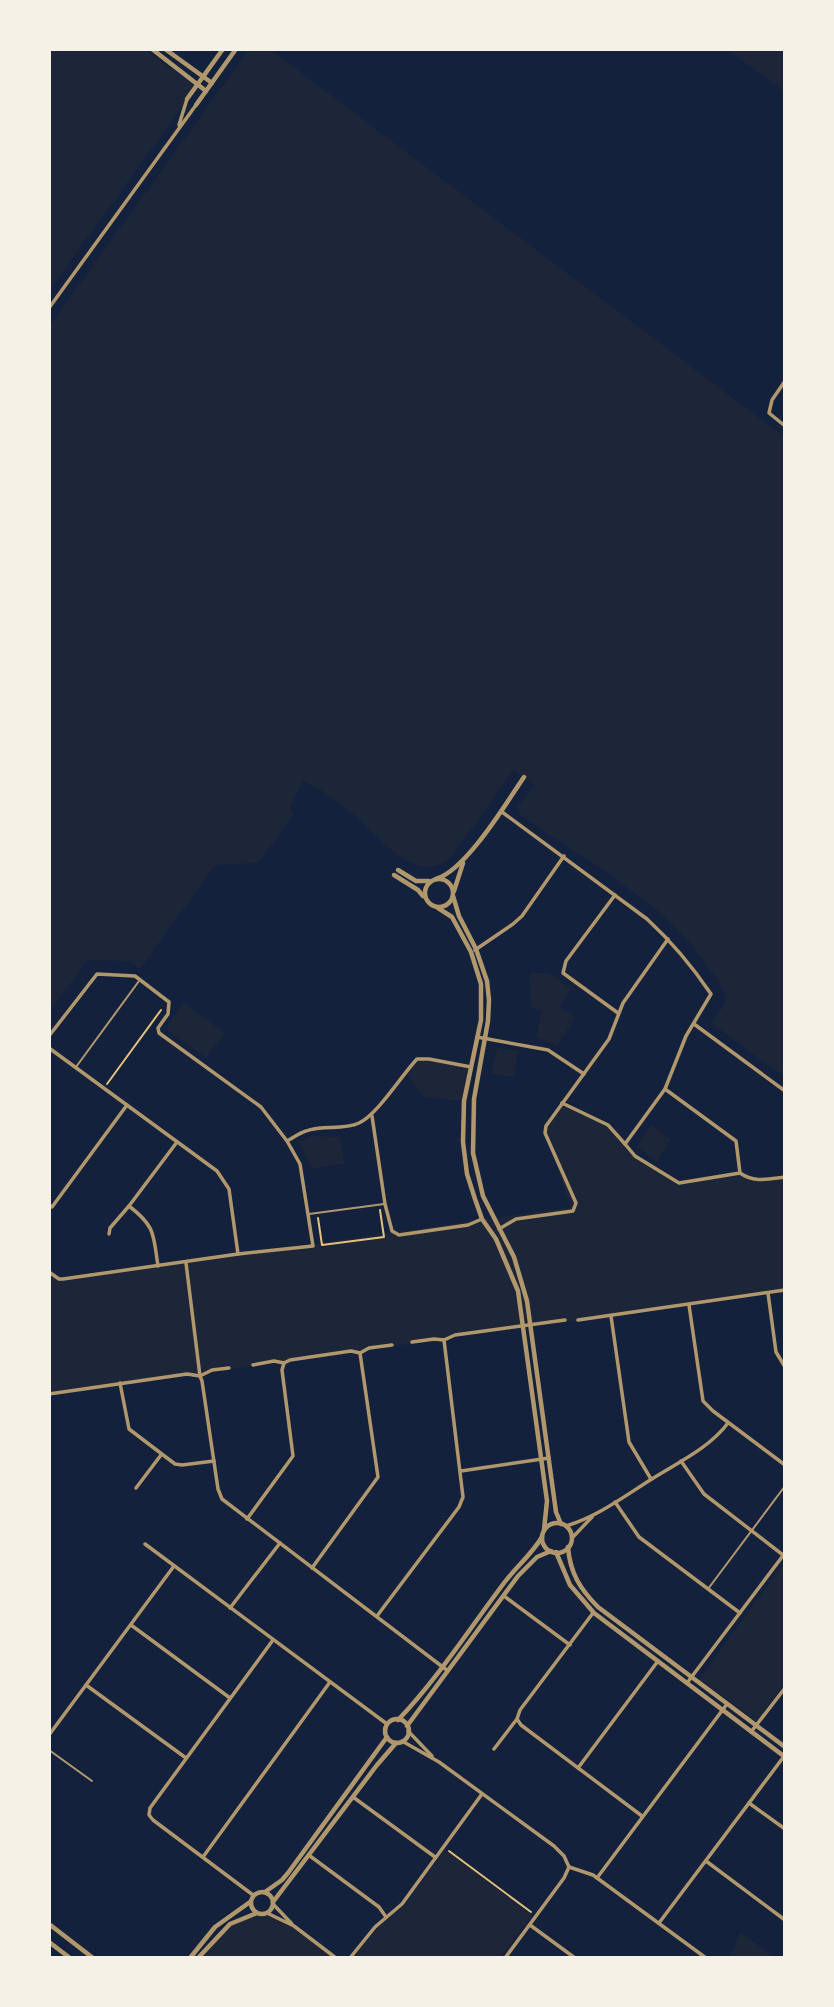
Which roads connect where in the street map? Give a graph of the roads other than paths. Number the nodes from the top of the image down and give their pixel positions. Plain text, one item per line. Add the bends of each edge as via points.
1 (152, 49) edge
2 (165, 49) edge
3 (223, 49) edge
4 (236, 49) edge
5 (203, 77) junction
6 (212, 83) junction
7 (197, 85) junction
8 (206, 92) junction
9 (187, 99) joint
10 (196, 105) joint
11 (174, 136) junction
12 (49, 309) edge
13 (785, 382) edge
14 (785, 426) edge
15 (524, 778) dead end
16 (500, 811) junction
17 (564, 856) junction
18 (465, 859) junction
19 (398, 870) dead end
20 (394, 875) dead end
21 (434, 880) junction
22 (453, 895) junction
23 (615, 895) junction
24 (426, 900) junction
25 (438, 908) junction
26 (668, 939) junction
27 (473, 951) junction
28 (140, 980) junction
29 (619, 1013) junction
30 (694, 1023) junction
31 (49, 1037) edge
32 (477, 1037) junction
33 (485, 1038) junction
34 (49, 1048) edge
35 (471, 1067) junction
36 (76, 1068) junction
37 (584, 1074) junction
38 (665, 1089) junction
39 (785, 1091) edge
40 (562, 1103) junction
41 (127, 1105) junction
42 (372, 1116) junction
43 (286, 1141) junction
44 (177, 1142) junction
45 (625, 1144) junction
46 (740, 1173) junction
47 (785, 1177) edge
48 (385, 1204) junction
49 (49, 1205) edge
50 (129, 1206) junction
51 (308, 1214) junction
52 (482, 1219) junction
53 (499, 1229) junction
54 (109, 1234) dead end
55 (238, 1254) junction
56 (186, 1263) junction
57 (158, 1266) junction
58 (49, 1272) edge
59 (785, 1290) edge
60 (768, 1293) junction
61 (688, 1305) junction
62 (611, 1316) junction
63 (565, 1320) dead end
64 (578, 1320) dead end
65 (522, 1325) junction
66 (530, 1325) junction
67 (444, 1340) junction
68 (412, 1342) dead end
69 (391, 1345) dead end
70 (360, 1353) junction
71 (284, 1363) junction
72 (253, 1365) dead end
73 (785, 1367) edge
74 (229, 1368) dead end
75 (200, 1376) junction
76 (120, 1383) junction
77 (49, 1394) edge
78 (728, 1423) junction
79 (161, 1455) junction
80 (549, 1458) junction
81 (541, 1459) junction
82 (214, 1461) junction
83 (681, 1461) junction
84 (785, 1465) edge
85 (461, 1471) junction
86 (651, 1479) junction
87 (785, 1486) edge
88 (136, 1488) dead end
89 (615, 1502) junction
90 (597, 1514) junction
91 (247, 1519) junction
92 (563, 1525) junction
93 (544, 1530) junction
94 (752, 1531) junction
95 (542, 1537) junction
96 (572, 1538) junction
97 (145, 1544) dead end
98 (280, 1544) junction
99 (568, 1547) junction
100 (553, 1552) junction
101 (784, 1554) edge
102 (174, 1566) junction
103 (312, 1568) junction
104 (708, 1589) junction
105 (503, 1595) junction
106 (230, 1608) junction
107 (594, 1613) junction
108 (740, 1613) junction
109 (377, 1616) junction
110 (131, 1625) junction
111 (273, 1640) junction
112 (569, 1645) junction
113 (658, 1661) junction
114 (442, 1666) junction
115 (448, 1671) junction
116 (691, 1677) junction
117 (330, 1682) junction
118 (687, 1683) junction
119 (86, 1685) junction
120 (785, 1688) edge
121 (230, 1698) junction
122 (727, 1704) junction
123 (723, 1710) junction
124 (517, 1719) junction
125 (398, 1720) junction
126 (387, 1724) junction
127 (756, 1726) junction
128 (408, 1729) junction
129 (751, 1732) junction
130 (49, 1735) edge
131 (387, 1737) junction
132 (399, 1742) junction
133 (785, 1747) edge
134 (494, 1749) dead end
135 (49, 1750) edge
136 (785, 1756) edge
137 (186, 1758) junction
138 (439, 1762) junction
139 (578, 1768) junction
140 (92, 1781) dead end
141 (482, 1794) junction
142 (353, 1797) junction
143 (750, 1802) junction
144 (643, 1816) junction
145 (785, 1829) edge
146 (310, 1856) junction
147 (203, 1857) junction
148 (435, 1857) junction
149 (706, 1861) junction
150 (569, 1867) junction
151 (597, 1878) junction
152 (265, 1892) junction
153 (253, 1895) junction
154 (250, 1902) junction
155 (273, 1903) junction
156 (257, 1913) junction
157 (267, 1913) junction
158 (386, 1917) junction
159 (785, 1920) edge
160 (659, 1923) junction
161 (49, 1924) edge
162 (530, 1924) junction
163 (294, 1926) junction
164 (49, 1942) edge
165 (70, 1958) edge
166 (93, 1958) edge
167 (190, 1958) edge
168 (198, 1958) edge
169 (336, 1958) edge
170 (350, 1958) edge
171 (505, 1958) edge
172 (575, 1958) edge
173 (706, 1958) edge

1 - 7 street
2 - 5 street
3 - 5 street
4 - 6 street
5 - 6 street
5 - 7 street
6 - 8 street
7 - 8 street
7 - 9 street
8 - 10 street
9 - 11 street
10 - 11 street
11 - 12 street
13 - 14 street via 769,413
15 - 16 street
16 - 17 street
16 - 18 street
17 - 23 street
17 - 27 street via 522,916
18 - 21 street
18 - 22 street
19 - 21 street via 416,881
20 - 24 street
21 - 22 street via 449,883
21 - 24 street via 425,888
22 - 25 street via 447,905
22 - 27 street
23 - 26 street
23 - 29 street via 566,961 563,973
24 - 25 street
25 - 27 street via 452,917
26 - 29 street
26 - 30 street via 711,994
27 - 32 street via 483,1000
27 - 33 street via 487,981
28 - 31 street via 126,974 97,974
28 - 36 lane
28 - 43 street via 169,1002 159,1032 261,1107
29 - 37 street via 609,1039
30 - 38 street
30 - 39 street
32 - 33 street
32 - 35 street
33 - 37 street via 548,1050
33 - 53 street via 474,1099 473,1153 483,1196
34 - 36 street
35 - 42 street via 417,1059
35 - 52 street via 463,1142 467,1174
36 - 41 street
37 - 40 street
38 - 45 street
38 - 46 street via 736,1141
40 - 45 street via 607,1125
40 - 53 street via 545,1133 576,1203 573,1211 516,1219
41 - 44 street
41 - 49 street via 52,1207
42 - 43 street via 341,1129 306,1130
42 - 48 street
43 - 51 street via 300,1164
44 - 50 street
44 - 55 street via 217,1171 229,1189
45 - 46 street via 635,1156 675,1182
46 - 47 street via 760,1180
48 - 51 lane
48 - 52 street via 392,1231 399,1236
50 - 54 street
50 - 57 street via 152,1228
51 - 55 street via 313,1247
52 - 65 street via 509,1266
53 - 66 street via 521,1274
55 - 56 street
56 - 57 street
56 - 75 street
57 - 58 street via 63,1279
59 - 60 street
60 - 61 street
60 - 73 street via 776,1352
61 - 62 street
61 - 78 street via 703,1401
62 - 64 street
62 - 86 street via 629,1442
63 - 66 street
65 - 66 street
65 - 67 street
65 - 81 street
66 - 80 street
67 - 68 street
67 - 85 street
69 - 70 street
70 - 71 street
70 - 103 street via 378,1477
71 - 72 street
71 - 91 street via 293,1456
74 - 75 street
75 - 76 street via 192,1373
75 - 82 street
76 - 77 street
76 - 79 street via 127,1427
78 - 83 street
78 - 84 street
79 - 82 street via 178,1465
79 - 88 street
80 - 81 street
80 - 92 street via 556,1512
81 - 85 street
81 - 93 street via 547,1502
82 - 91 street via 222,1499
83 - 86 street
83 - 94 street via 704,1494
85 - 109 street via 463,1492 458,1507
86 - 89 street
87 - 94 lane
89 - 90 street
89 - 104 street via 639,1537
90 - 92 street
90 - 96 street
91 - 98 street
92 - 93 street via 552,1524
92 - 96 street
93 - 95 street
94 - 101 street
94 - 104 lane
95 - 100 street
95 - 114 street
96 - 99 street
97 - 102 street
98 - 103 street
98 - 106 street
99 - 100 street
99 - 116 street via 573,1576 589,1598
100 - 105 street via 532,1561
100 - 107 street via 570,1585
101 - 108 street
102 - 106 street
102 - 110 street
103 - 109 street
104 - 108 street
105 - 112 street
105 - 115 street
106 - 111 street
107 - 112 street
107 - 113 street
108 - 116 street
109 - 114 street
110 - 119 street
110 - 121 street
111 - 117 street
111 - 121 street
112 - 124 street
113 - 118 street
113 - 139 street
114 - 115 street
114 - 125 street
115 - 128 street
116 - 118 street
116 - 122 street
117 - 126 street
117 - 147 street
118 - 123 street
119 - 130 street
119 - 137 street
120 - 127 street
121 - 137 street
122 - 123 street
122 - 127 street
123 - 129 street
123 - 144 street
124 - 134 street
124 - 139 street
125 - 126 street
125 - 128 street
126 - 131 street
127 - 129 street
127 - 133 street
128 - 132 street
128 - 138 street
129 - 136 street
131 - 132 street
131 - 152 street via 288,1873
132 - 138 street
132 - 142 street
135 - 140 lane
136 - 143 street
137 - 147 street via 149,1808 149,1815
138 - 141 street
139 - 144 street
141 - 148 street
141 - 150 street via 554,1846
142 - 146 street
142 - 148 street
143 - 145 street
143 - 149 street
144 - 151 street
146 - 155 street
146 - 158 street via 379,1906
147 - 153 street
148 - 158 street via 402,1904
149 - 159 street
149 - 160 street
150 - 151 street
150 - 162 street
151 - 160 street
152 - 153 street
152 - 155 street
153 - 154 street
154 - 156 street
154 - 167 street via 215,1927
155 - 157 street
155 - 163 street
156 - 157 street
156 - 168 street via 230,1924
157 - 163 street
158 - 170 street
160 - 173 street
161 - 166 street
162 - 171 street
162 - 172 street
163 - 169 street
164 - 165 street

